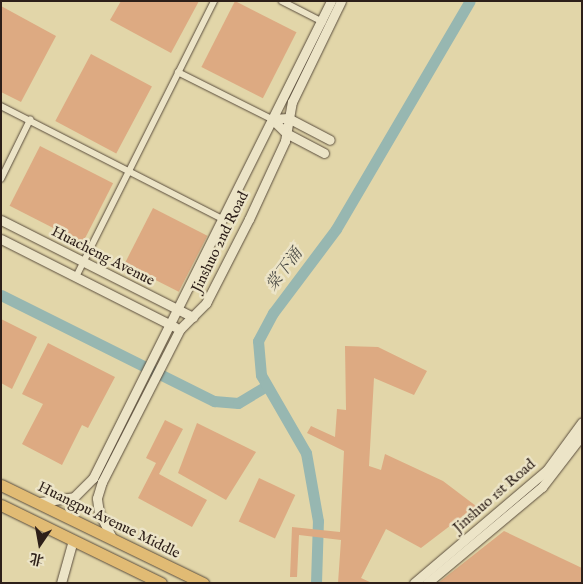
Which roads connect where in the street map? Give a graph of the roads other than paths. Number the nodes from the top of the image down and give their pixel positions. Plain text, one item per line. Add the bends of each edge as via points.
1 (214, 1) edge
2 (282, 1) edge
3 (331, 1) edge
4 (341, 1) edge
5 (325, 23) junction
6 (178, 72) junction
7 (1, 106) edge
8 (288, 118) junction
9 (272, 119) junction
10 (30, 120) junction
11 (286, 133) junction
12 (330, 140) dead end
13 (324, 153) dead end
14 (129, 171) junction
15 (1, 179) edge
16 (221, 218) junction
17 (1, 220) edge
18 (1, 239) edge
19 (84, 261) junction
20 (76, 277) junction
21 (177, 308) junction
22 (193, 316) junction
23 (170, 324) junction
24 (180, 329) junction
25 (582, 422) edge
26 (582, 435) edge
27 (1, 485) edge
28 (36, 502) junction
29 (1, 505) edge
30 (112, 538) junction
31 (73, 540) junction
32 (154, 559) junction
33 (146, 576) junction
34 (61, 583) edge
35 (160, 583) edge
36 (203, 583) edge
37 (414, 583) edge
38 (428, 583) edge

1 - 6 street
2 - 5 street
3 - 5 street, Jinshuo 2nd Road
4 - 5 street, Jinshuo 2nd Road
5 - 8 street, Jinshuo 2nd Road
5 - 9 street, Jinshuo 2nd Road
6 - 9 street
6 - 14 street
7 - 10 street
8 - 9 street
8 - 11 street, Jinshuo 2nd Road
8 - 12 street
9 - 11 street
9 - 16 street, Jinshuo 2nd Road
10 - 14 street
10 - 15 street
11 - 13 street
11 - 22 street, Jinshuo 2nd Road via 250,217 209,298
14 - 16 street
14 - 19 street
16 - 21 street, Jinshuo 2nd Road
17 - 19 street, Huacheng Avenue
18 - 20 street, Huacheng Avenue
19 - 20 street
19 - 21 street, Huacheng Avenue
20 - 23 street, Huacheng Avenue
21 - 22 street, Huacheng Avenue
21 - 23 street, Jinshuo 2nd Road
22 - 24 street, Jinshuo 2nd Road
23 - 24 street, Huacheng Avenue
23 - 28 street, Jinshuo 2nd Road via 87,487 65,500
24 - 30 street, Jinshuo 2nd Road via 99,490 98,513
25 - 37 street, Jinshuo 1st Road via 547,470
26 - 38 street, Jinshuo 1st Road via 542,487
27 - 28 main road, Huangpu Avenue Middle
28 - 30 main road, Huangpu Avenue Middle
29 - 31 main road
30 - 32 main road, Huangpu Avenue Middle
31 - 33 main road
31 - 34 street
32 - 33 main road via 156,570
32 - 36 main road, Huangpu Avenue Middle
33 - 35 main road

